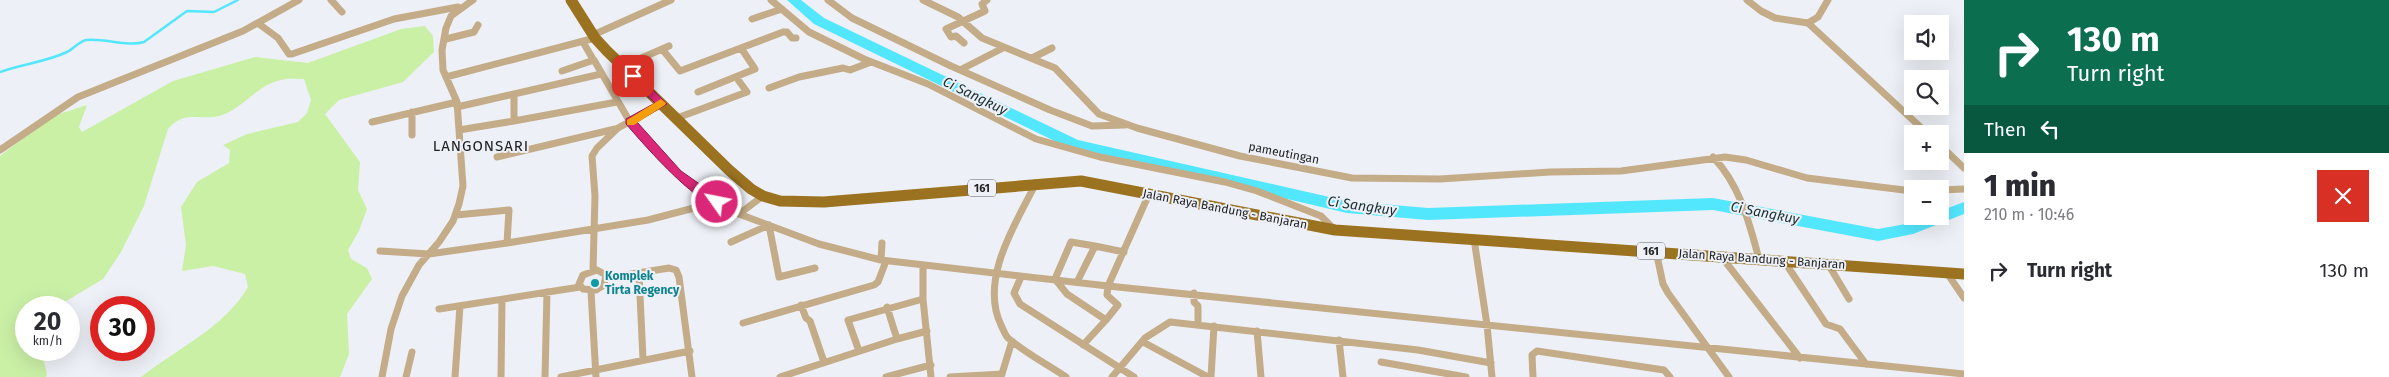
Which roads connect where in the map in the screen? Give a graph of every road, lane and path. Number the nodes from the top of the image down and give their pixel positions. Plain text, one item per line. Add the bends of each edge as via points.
1 (300, 0) edge
2 (331, 0) edge
3 (473, 0) edge
4 (571, 0) edge
5 (671, 0) edge
6 (771, 0) edge
7 (828, 0) edge
8 (923, 0) edge
9 (988, 0) edge
10 (1747, 0) edge
11 (1828, 0) edge
12 (461, 7) junction
13 (782, 9) junction
14 (342, 12) dead end
15 (752, 19) dead end
16 (962, 20) junction
17 (1808, 23) junction
18 (259, 24) junction
19 (478, 26) dead end
20 (594, 36) junction
21 (796, 38) dead end
22 (446, 39) junction
23 (583, 42) junction
24 (964, 43) dead end
25 (669, 46) dead end
26 (741, 48) junction
27 (1003, 48) junction
28 (1052, 48) dead end
29 (662, 49) junction
30 (1032, 58) junction
31 (594, 61) junction
32 (871, 62) junction
33 (623, 66) junction
34 (960, 70) junction
35 (562, 71) dead end
36 (602, 74) junction
37 (446, 77) junction
38 (736, 77) junction
39 (769, 88) dead end
40 (698, 92) dead end
41 (514, 95) junction
42 (617, 102) junction
43 (662, 104) junction
44 (457, 105) junction
45 (412, 112) junction
46 (677, 118) junction
47 (514, 121) junction
48 (372, 122) dead end
49 (630, 122) junction
50 (1125, 124) junction
51 (1918, 125) edge
52 (618, 128) junction
53 (459, 130) junction
54 (412, 135) dead end
55 (0, 150) edge
56 (1949, 154) edge
57 (497, 157) dead end
58 (1713, 157) junction
59 (1964, 168) edge
60 (1036, 183) junction
61 (1964, 189) edge
62 (1904, 190) edge
63 (1949, 190) edge
64 (1149, 194) junction
65 (763, 196) junction
66 (717, 202) junction
67 (456, 214) junction
68 (739, 214) junction
69 (768, 226) junction
70 (594, 228) junction
71 (1335, 230) junction
72 (1474, 239) junction
73 (731, 242) dead end
74 (882, 242) dead end
75 (507, 244) junction
76 (1095, 246) junction
77 (1656, 251) junction
78 (380, 252) dead end
79 (1124, 252) junction
80 (429, 254) junction
81 (1721, 256) junction
82 (1759, 259) junction
83 (883, 261) junction
84 (1784, 261) junction
85 (1828, 264) junction
86 (923, 267) junction
87 (815, 268) dead end
88 (593, 270) junction
89 (1947, 273) junction
90 (639, 274) junction
91 (996, 274) junction
92 (1964, 274) edge
93 (1021, 276) junction
94 (607, 278) junction
95 (1055, 279) junction
96 (1077, 282) junction
97 (1108, 286) junction
98 (580, 287) junction
99 (591, 291) junction
100 (547, 292) junction
101 (1194, 294) junction
102 (1964, 298) edge
103 (923, 299) junction
104 (502, 300) junction
105 (1849, 300) dead end
106 (801, 305) junction
107 (460, 306) junction
108 (887, 307) junction
109 (439, 309) dead end
110 (1106, 320) junction
111 (743, 323) dead end
112 (1198, 324) junction
113 (1487, 325) junction
114 (1214, 326) junction
115 (927, 331) junction
116 (1257, 331) junction
117 (897, 339) junction
118 (1339, 340) junction
119 (1012, 341) junction
120 (1143, 342) junction
121 (1083, 345) junction
122 (1708, 348) junction
123 (690, 351) junction
124 (859, 351) junction
125 (412, 352) dead end
126 (1800, 358) junction
127 (643, 359) junction
128 (824, 362) junction
129 (1381, 362) dead end
130 (1491, 363) junction
131 (1866, 364) junction
132 (931, 365) junction
133 (1119, 368) junction
134 (806, 373) edge
135 (596, 374) edge
136 (1935, 374) edge
137 (1964, 374) edge
138 (1001, 375) edge
139 (382, 377) edge
140 (406, 377) edge
141 (456, 377) edge
142 (501, 377) edge
143 (545, 377) edge
144 (561, 377) edge
145 (692, 377) edge
146 (780, 377) edge
147 (886, 377) edge
148 (931, 377) edge
149 (950, 377) edge
150 (1066, 377) edge
151 (1112, 377) edge
152 (1134, 377) edge
153 (1210, 377) edge
154 (1261, 377) edge
155 (1343, 377) edge
156 (1466, 377) edge
157 (1492, 377) edge
158 (1533, 377) edge
159 (1670, 377) edge
160 (1729, 377) edge

1 - 18 street
2 - 14 street
3 - 12 street
4 - 20 main road, Jalan Raya Bandung - Banjaran / 161
5 - 20 street
6 - 13 street
7 - 34 street via 852,18
8 - 16 street, pameutingan
9 - 16 street via 982,4 985,11
10 - 17 street via 1768,16
11 - 17 street via 1818,17
12 - 18 street via 394,19 292,54
12 - 22 street via 448,22
13 - 15 street
13 - 32 street via 809,32
16 - 24 street via 946,29
16 - 27 street, pameutingan via 975,34
17 - 51 street
18 - 55 street via 91,90 67,102
19 - 22 street via 474,32
20 - 23 street
20 - 33 main road, Jalan Raya Bandung - Banjaran / 161
21 - 26 street via 783,32
22 - 37 street via 442,62
23 - 31 street
23 - 37 street
25 - 29 street
26 - 29 street via 680,71
26 - 38 street via 755,69
27 - 30 street, pameutingan
27 - 34 street
28 - 30 street
29 - 33 street
30 - 50 street, pameutingan via 1055,68 1099,114
31 - 35 street
31 - 36 street
32 - 39 street via 850,70 843,68 799,77
32 - 71 street via 928,84 1036,139 1100,157 1257,191 1321,216
33 - 43 main road, Jalan Raya Bandung - Banjaran / 161
34 - 50 street via 1092,126
36 - 41 street
36 - 42 street
37 - 44 street
38 - 40 street
38 - 46 street via 747,92
41 - 44 street
41 - 47 street
42 - 47 street
42 - 49 street
43 - 46 main road, Jalan Raya Bandung - Banjaran / 161
43 - 49 street
44 - 45 street
44 - 53 street
45 - 48 street
45 - 54 street
46 - 65 main road, Jalan Raya Bandung - Banjaran / 161 via 729,170
47 - 53 street
49 - 52 street
49 - 66 street via 678,174
50 - 58 street, pameutingan via 1240,156 1352,178 1440,179 1621,171
52 - 57 street
52 - 70 street via 592,156
53 - 67 street via 463,186
56 - 59 street
58 - 62 street, pameutingan via 1746,160 1807,178
58 - 82 street via 1721,164 1740,198
60 - 64 main road, Jalan Raya Bandung - Banjaran / 161 via 1081,181
60 - 65 main road, Jalan Raya Bandung - Banjaran / 161 via 798,203
60 - 91 street
61 - 63 street
64 - 71 main road, Jalan Raya Bandung - Banjaran / 161
64 - 79 street
65 - 68 street
66 - 68 street
66 - 70 street via 661,217
67 - 75 street via 509,210
67 - 80 street
68 - 69 street
69 - 73 street
69 - 83 street
69 - 87 street via 779,277
70 - 75 street
70 - 88 street
71 - 72 main road, Jalan Raya Bandung - Banjaran / 161
72 - 77 main road, Jalan Raya Bandung - Banjaran / 161
72 - 113 street
74 - 83 street
75 - 80 street
76 - 79 street
76 - 95 street via 1071,243
76 - 96 street
77 - 81 main road, Jalan Raya Bandung - Banjaran / 161
77 - 122 street via 1663,284
78 - 80 street
79 - 97 street
80 - 139 street via 411,276 402,296 391,330
81 - 82 main road, Jalan Raya Bandung - Banjaran / 161
81 - 126 street
82 - 84 main road, Jalan Raya Bandung - Banjaran / 161
83 - 86 street
83 - 106 street via 877,283
84 - 85 main road, Jalan Raya Bandung - Banjaran / 161
84 - 131 street via 1826,324 1840,329
85 - 89 main road, Jalan Raya Bandung - Banjaran / 161
85 - 105 street
86 - 91 street
86 - 103 street
88 - 94 street via 601,270
88 - 98 street via 583,275
89 - 92 main road, Jalan Raya Bandung - Banjaran / 161
89 - 102 street
90 - 94 street
90 - 123 street via 669,268 678,274
90 - 127 street
91 - 93 street
91 - 119 street via 995,304 1002,328
93 - 95 street
93 - 121 street via 1014,293 1016,300
94 - 99 street via 600,288
95 - 96 street
95 - 110 street via 1067,294
96 - 97 street
97 - 101 street
97 - 110 street via 1107,295 1118,306
98 - 99 street
98 - 100 street
99 - 135 street
100 - 104 street
100 - 143 street
101 - 112 street
101 - 113 street
103 - 108 street
103 - 115 street
104 - 107 street
104 - 142 street
106 - 111 street
106 - 128 street
107 - 109 street
107 - 141 street
108 - 117 street
108 - 124 street via 848,320
110 - 121 street
112 - 114 street
112 - 120 street via 1170,322 1161,325
113 - 122 street
113 - 130 street
114 - 116 street
114 - 153 street
115 - 117 street
115 - 132 street
116 - 118 street
116 - 154 street
117 - 124 street
118 - 130 street
118 - 155 street
119 - 138 street
119 - 150 street
120 - 133 street
120 - 153 street
121 - 133 street
122 - 126 street
122 - 160 street
123 - 127 street
123 - 145 street
124 - 128 street
125 - 140 street
126 - 131 street
127 - 135 street
128 - 134 street
129 - 156 street
130 - 157 street
131 - 136 street
132 - 147 street
132 - 148 street
133 - 151 street
133 - 152 street
134 - 146 street
135 - 144 street
136 - 137 street
138 - 149 street
158 - 159 street via 1532,355 1537,351 1658,368

